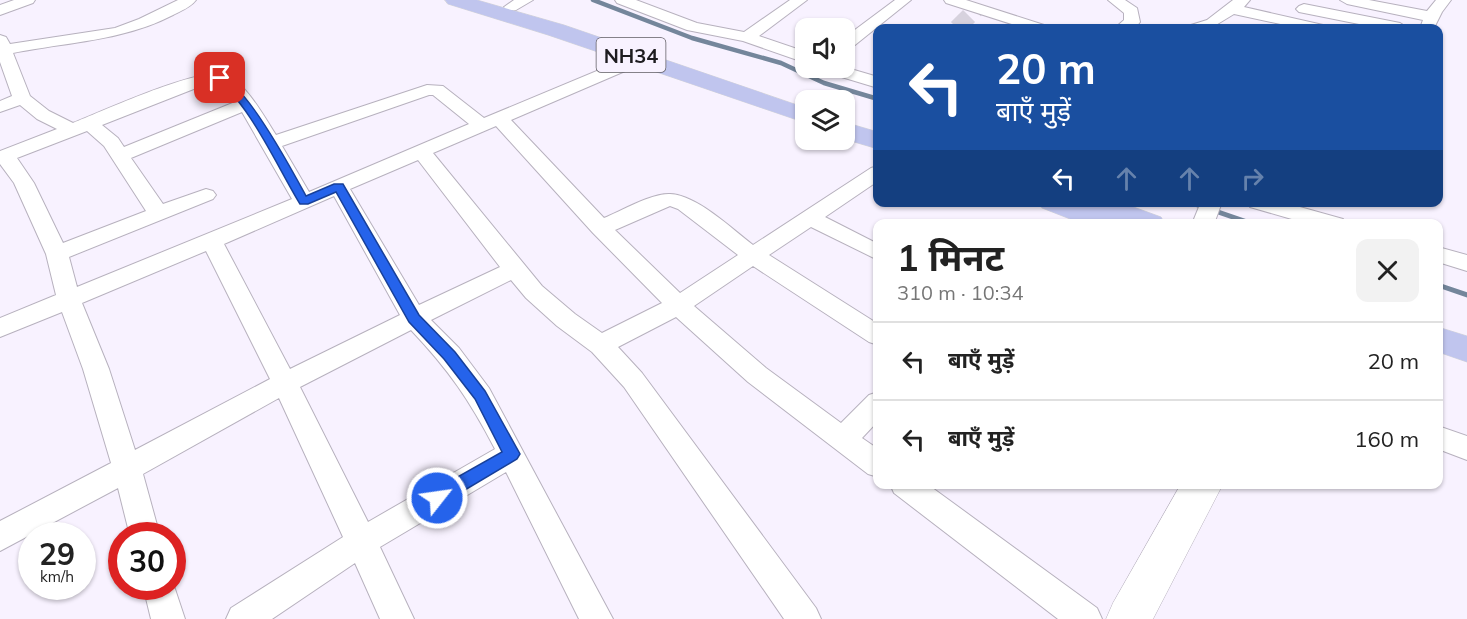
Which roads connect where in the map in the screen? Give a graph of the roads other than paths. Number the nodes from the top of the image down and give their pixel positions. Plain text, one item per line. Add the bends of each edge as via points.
1 (28, 0) edge
2 (189, 0) edge
3 (455, 0) edge
4 (486, 0) edge
5 (622, 0) edge
6 (800, 0) edge
7 (904, 0) edge
8 (951, 0) edge
9 (1115, 0) edge
10 (1244, 0) edge
11 (1347, 0) edge
12 (1439, 1) edge
13 (519, 4) edge
14 (1307, 4) edge
15 (1230, 8) junction
16 (0, 10) edge
17 (1293, 23) junction
18 (1430, 23) edge
19 (878, 24) edge
20 (1026, 24) edge
21 (1128, 24) edge
22 (1207, 24) edge
23 (1298, 24) edge
24 (1384, 24) edge
25 (872, 30) edge
26 (747, 37) junction
27 (855, 40) edge
28 (1, 47) edge
29 (795, 54) edge
30 (640, 58) junction
31 (855, 76) edge
32 (873, 81) edge
33 (22, 98) junction
34 (795, 99) edge
35 (245, 104) junction
36 (0, 107) edge
37 (795, 112) edge
38 (491, 121) junction
39 (855, 121) edge
40 (81, 126) junction
41 (873, 126) edge
42 (855, 134) edge
43 (873, 139) edge
44 (269, 144) junction
45 (421, 151) junction
46 (121, 155) junction
47 (3, 157) edge
48 (873, 175) edge
49 (339, 187) junction
50 (206, 195) dead end
51 (304, 201) junction
52 (1066, 207) edge
53 (1105, 207) edge
54 (1275, 207) edge
55 (159, 214) junction
56 (809, 217) junction
57 (1098, 219) edge
58 (1137, 219) edge
59 (1317, 219) edge
60 (601, 228) junction
61 (211, 240) junction
62 (873, 250) edge
63 (57, 254) junction
64 (752, 255) junction
65 (1443, 256) edge
66 (1467, 263) edge
67 (514, 269) junction
68 (69, 300) junction
69 (679, 305) junction
70 (414, 318) junction
71 (1443, 325) edge
72 (0, 328) edge
73 (873, 333) edge
74 (1467, 333) edge
75 (1443, 341) edge
76 (601, 345) junction
77 (1467, 349) edge
78 (285, 382) junction
79 (873, 407) edge
80 (1443, 438) edge
81 (843, 440) junction
82 (1467, 448) edge
83 (512, 454) junction
84 (873, 461) edge
85 (127, 468) junction
86 (911, 489) edge
87 (1200, 489) edge
88 (141, 522) edge
89 (0, 537) edge
90 (363, 541) junction
91 (163, 600) edge
92 (168, 619) edge
93 (243, 619) edge
94 (397, 619) edge
95 (596, 619) edge
96 (804, 619) edge
97 (1085, 619) edge
98 (1129, 619) edge

1 - 16 street
2 - 28 street via 118,31
3 - 30 highway, NH34
4 - 13 highway, NH34
5 - 26 street via 693,27
6 - 26 street
7 - 19 street
8 - 20 street
9 - 21 street via 1132,11 1132,21
10 - 15 street
11 - 18 street
12 - 18 street
13 - 34 highway, NH34
14 - 17 street
14 - 24 street
15 - 17 street
15 - 22 street
17 - 23 street
25 - 27 street
26 - 29 street
28 - 33 street
30 - 37 highway, NH34
30 - 38 street
31 - 32 street
33 - 36 street
33 - 40 street via 44,115
35 - 40 street via 225,81 210,78
35 - 44 street
35 - 46 street
38 - 44 street via 432,89
38 - 45 street
38 - 60 street
39 - 41 highway
40 - 46 street via 99,130
40 - 47 street
42 - 43 highway
44 - 51 street
45 - 49 street
45 - 67 street
46 - 55 street
47 - 63 street via 24,183
48 - 56 street
49 - 51 street
49 - 70 street
50 - 55 street
51 - 61 street
52 - 57 highway
53 - 58 highway
54 - 59 street
55 - 63 street
56 - 62 street
56 - 64 street
60 - 64 street via 660,202 678,201
60 - 69 street
61 - 68 street
61 - 78 street
63 - 68 street
64 - 69 street
64 - 73 street
65 - 66 street
67 - 70 street
67 - 76 street via 566,320
68 - 72 street
68 - 85 street via 96,369
69 - 76 street
69 - 81 street via 744,364
70 - 78 street
70 - 83 street via 450,355 480,395
71 - 74 highway
75 - 77 highway
76 - 96 street via 633,381
78 - 85 street
78 - 90 street
79 - 81 street
80 - 82 street
81 - 84 street
83 - 90 street
83 - 95 street
85 - 88 street
85 - 89 street
86 - 97 street
87 - 98 street
90 - 93 street
90 - 94 street
91 - 92 street

